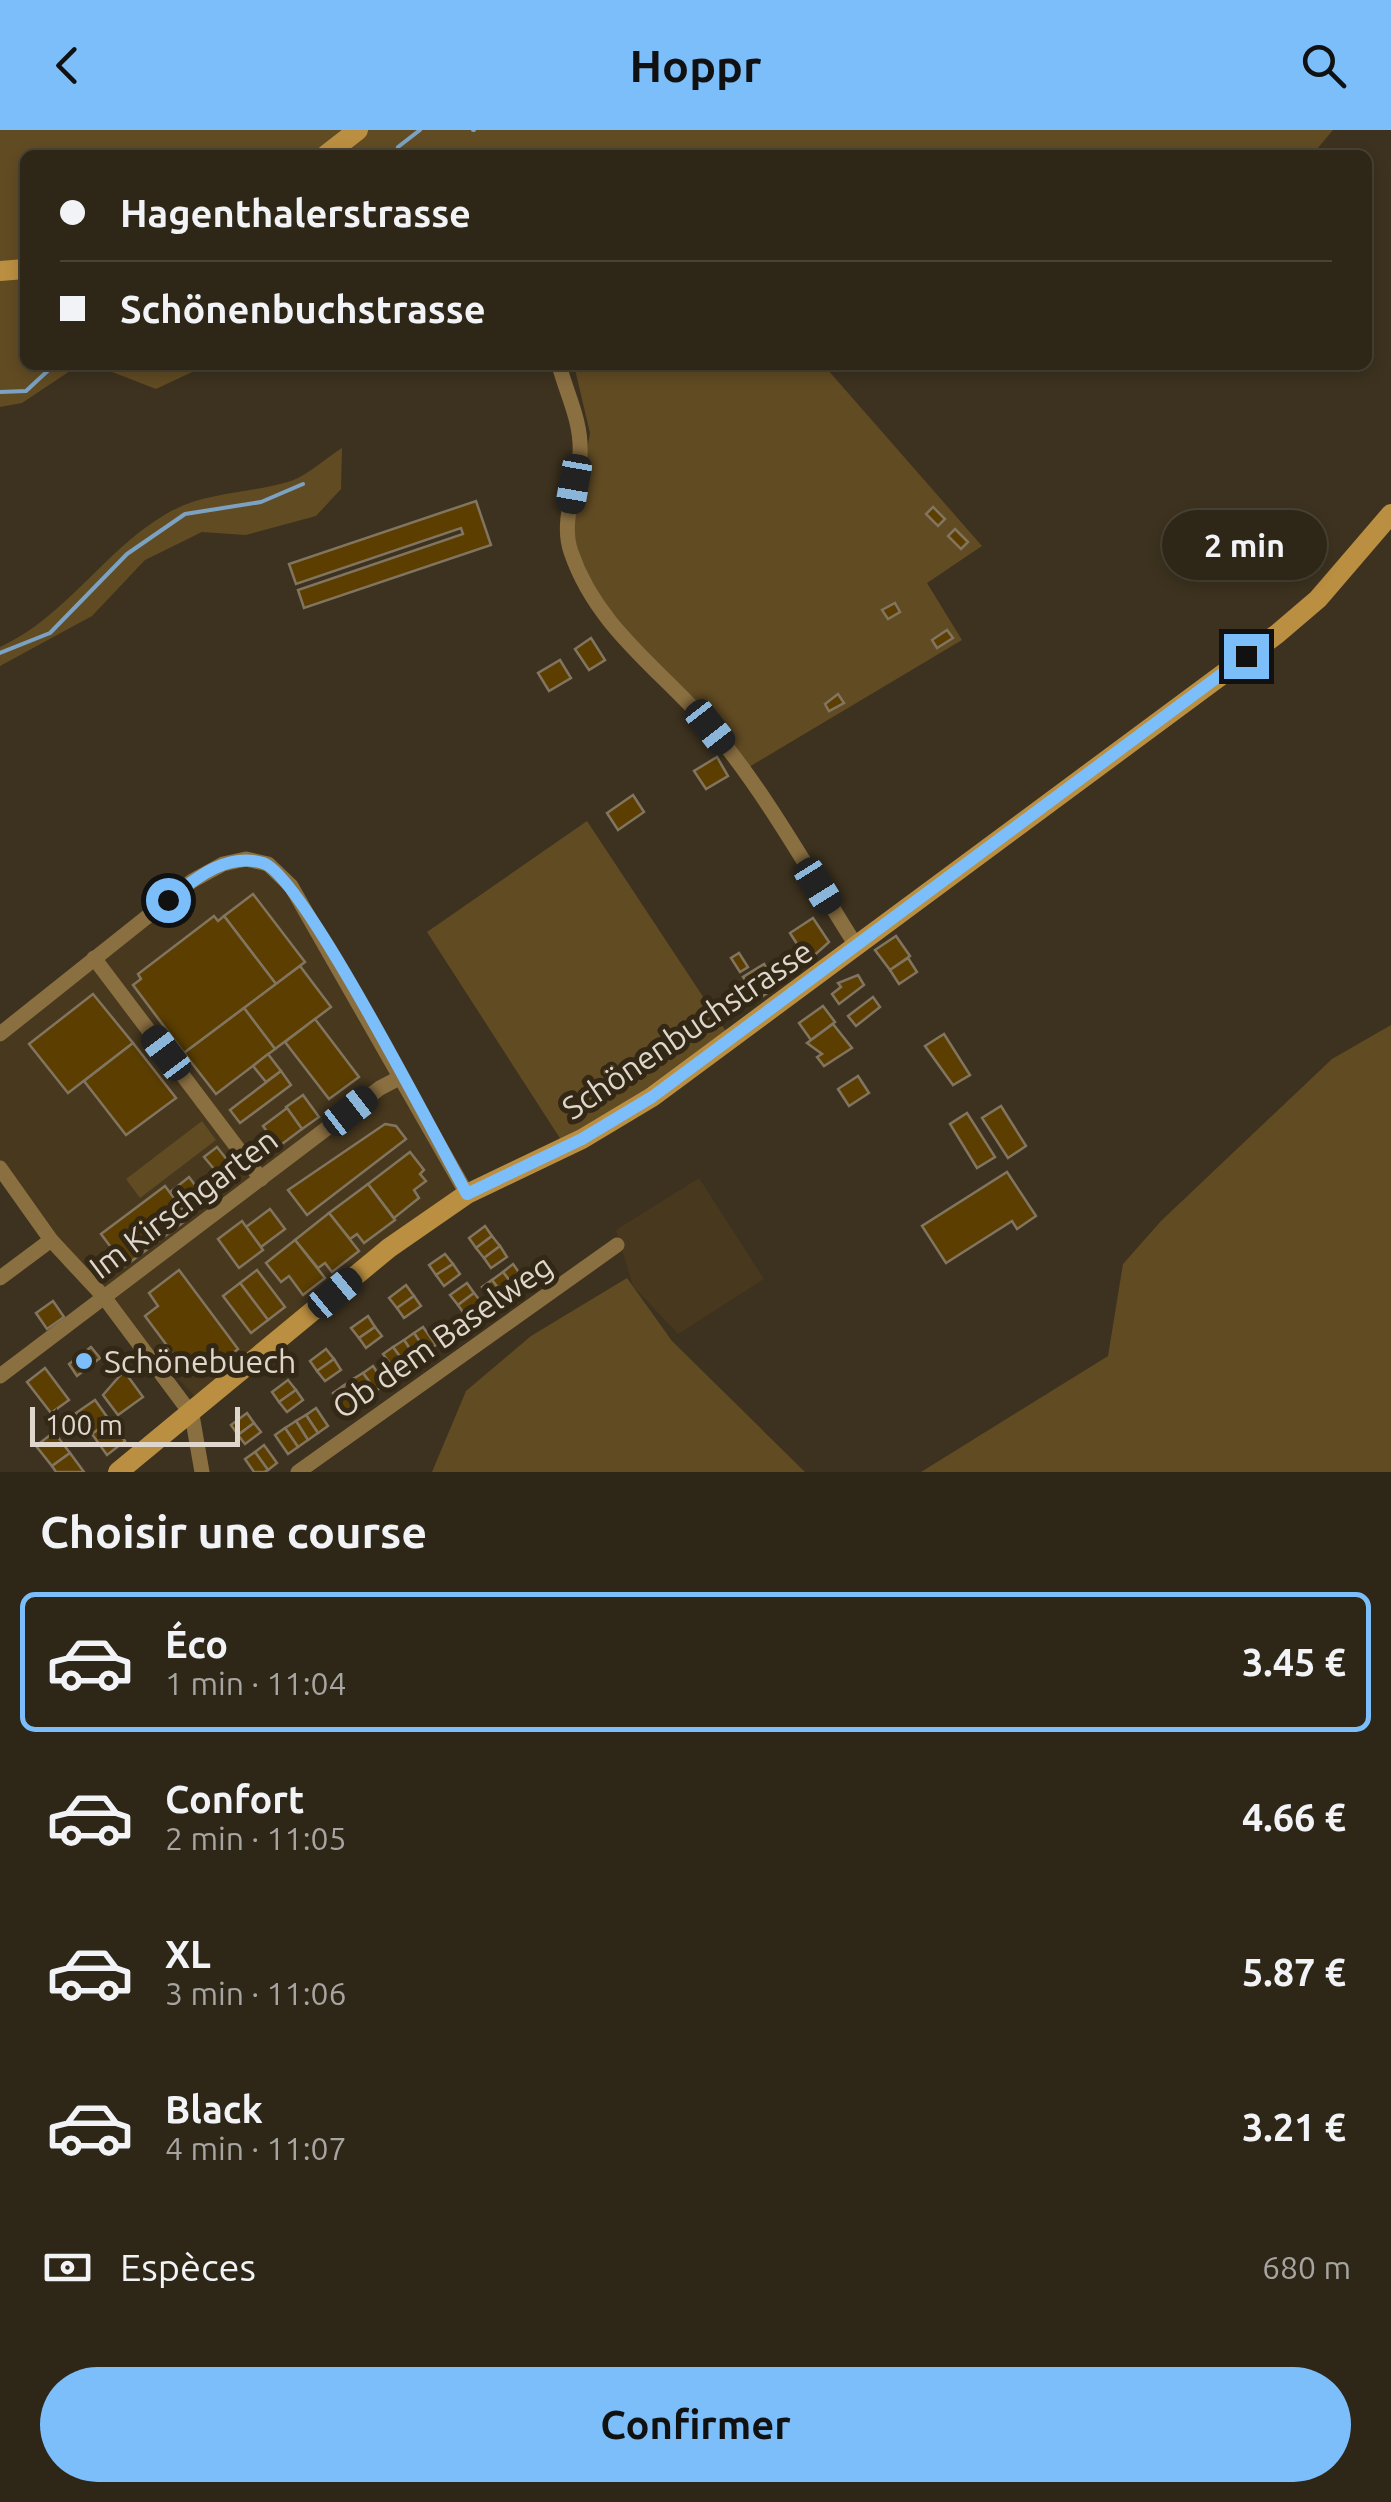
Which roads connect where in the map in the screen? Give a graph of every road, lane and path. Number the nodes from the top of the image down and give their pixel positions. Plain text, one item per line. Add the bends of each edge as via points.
1 (358, 130) edge
2 (332, 150) edge
3 (562, 370) edge
4 (1391, 514) edge
5 (857, 947) junction
6 (94, 958) junction
7 (0, 1034) edge
8 (401, 1077) junction
9 (0, 1168) edge
10 (262, 1179) junction
11 (467, 1194) junction
12 (51, 1240) junction
13 (616, 1245) dead end
14 (0, 1278) edge
15 (104, 1297) junction
16 (0, 1376) edge
17 (192, 1414) junction
18 (118, 1472) edge
19 (202, 1472) edge
20 (298, 1472) edge

1 - 2 street
3 - 5 street via 579,426 568,526 576,568 617,633 740,765
4 - 5 street, Schönenbuchstrasse via 1318,599 1277,634
5 - 11 street, Schönenbuchstrasse via 652,1097
6 - 7 street
6 - 8 street via 222,864 268,864 291,886
6 - 10 street
8 - 10 street, Im Kirschgarten
8 - 11 street
9 - 12 street
10 - 15 street, Im Kirschgarten
11 - 17 street, Schönenbuchstrasse via 390,1248
12 - 14 street
12 - 15 street
13 - 20 street, Ob dem Baselweg
15 - 16 street, Im Kirschgarten
15 - 17 street
17 - 18 street, Schönenbuchstrasse
17 - 19 street

